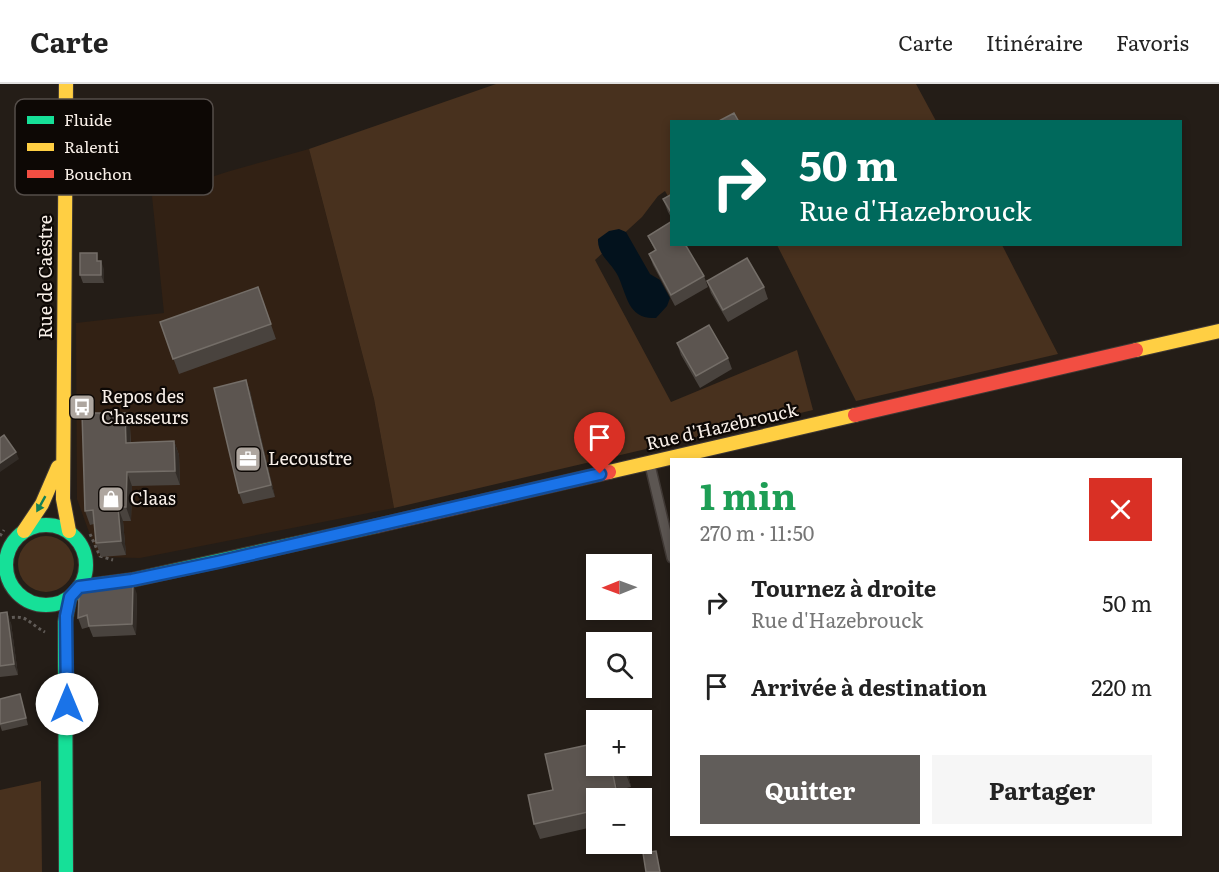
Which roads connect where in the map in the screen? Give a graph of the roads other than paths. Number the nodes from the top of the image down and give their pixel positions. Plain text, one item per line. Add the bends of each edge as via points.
1 (66, 84) edge
2 (66, 99) edge
3 (65, 195) edge
4 (1219, 331) edge
5 (64, 435) junction
6 (649, 462) junction
7 (24, 531) junction
8 (69, 531) junction
9 (670, 550) edge
10 (3, 561) edge
11 (96, 567) junction
12 (162, 572) junction
13 (75, 592) junction
14 (29, 600) junction
15 (3, 601) dead end
16 (67, 667) junction
17 (66, 872) edge

1 - 2 street, Rue de Caëstre
3 - 5 street, Rue de Caëstre
4 - 6 street, Rue d'Hazebrouck
5 -> 7 street, Rue de Caëstre via 54,477
5 - 8 street, Rue de Caëstre via 63,499
6 - 9 lane
6 - 12 street, Rue d'Hazebrouck
7 - 8 street via 46,524
7 - 10 street
8 - 11 street
10 - 14 street via 8,579
11 - 12 street, Rue d'Hazebrouck
11 - 13 street
12 - 13 street, Rue d'Hazebrouck
13 - 14 street via 53,604
13 - 16 street via 66,616
14 - 15 street
14 - 16 street via 50,621 63,647
16 - 17 street

